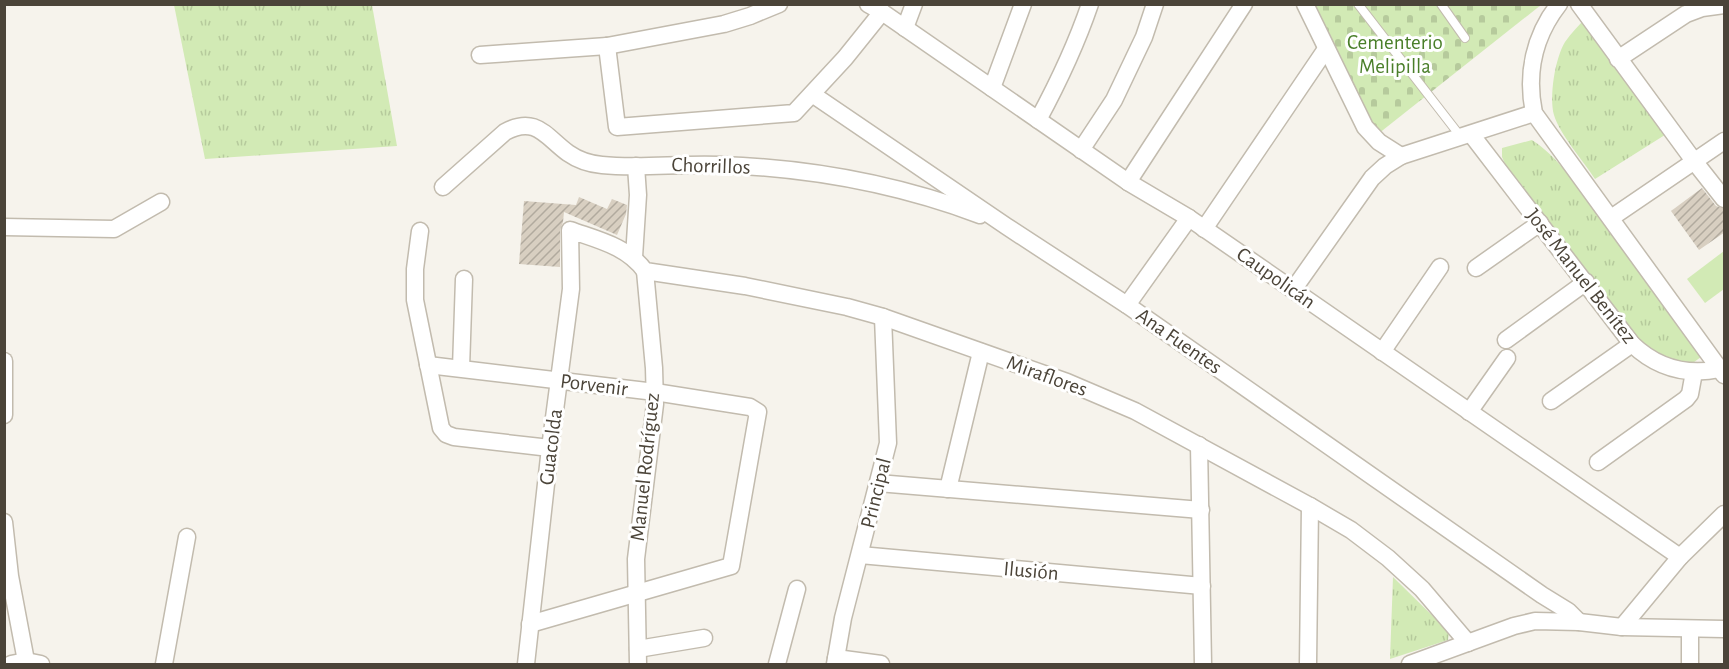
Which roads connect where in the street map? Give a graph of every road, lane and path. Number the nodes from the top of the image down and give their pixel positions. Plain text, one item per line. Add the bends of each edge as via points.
1 (779, 4) edge
2 (914, 4) edge
3 (1023, 4) edge
4 (1090, 4) edge
5 (1155, 4) edge
6 (1244, 4) edge
7 (1305, 4) edge
8 (1358, 4) edge
9 (1441, 4) edge
10 (1559, 4) edge
11 (1579, 4) edge
12 (1725, 5) edge
13 (875, 8) edge
14 (905, 28) junction
15 (1465, 38) dead end
16 (607, 46) junction
17 (1326, 49) junction
18 (480, 55) dead end
19 (1618, 58) junction
20 (992, 88) junction
21 (812, 94) junction
22 (1534, 113) junction
23 (1038, 120) junction
24 (1466, 135) junction
25 (1725, 141) edge
26 (1082, 150) junction
27 (1401, 156) junction
28 (1694, 161) junction
29 (636, 166) junction
30 (1128, 182) junction
31 (443, 187) dead end
32 (1725, 198) edge
33 (161, 202) dead end
34 (1190, 218) junction
35 (1611, 218) junction
36 (1540, 223) junction
37 (1005, 226) junction
38 (4, 227) edge
39 (1204, 229) junction
40 (420, 231) dead end
41 (634, 257) junction
42 (1440, 267) dead end
43 (1476, 268) dead end
44 (645, 271) junction
45 (464, 279) dead end
46 (1586, 282) junction
47 (1293, 290) junction
48 (1127, 305) junction
49 (883, 317) junction
50 (1506, 340) dead end
51 (1632, 344) junction
52 (981, 352) junction
53 (1382, 352) junction
54 (1507, 358) dead end
55 (4, 361) edge
56 (429, 365) junction
57 (460, 368) junction
58 (1694, 372) junction
59 (1722, 372) edge
60 (560, 381) junction
61 (655, 392) junction
62 (1551, 401) dead end
63 (1469, 412) junction
64 (4, 415) edge
65 (1199, 445) junction
66 (550, 448) junction
67 (1598, 462) dead end
68 (878, 483) junction
69 (948, 489) junction
70 (1310, 506) junction
71 (1201, 510) junction
72 (1725, 514) edge
73 (4, 522) edge
74 (187, 537) dead end
75 (860, 555) junction
76 (1680, 557) junction
77 (1202, 586) junction
78 (797, 589) dead end
79 (637, 593) junction
80 (1542, 595) junction
81 (1545, 620) junction
82 (1580, 622) junction
83 (530, 624) junction
84 (1622, 627) junction
85 (1690, 629) junction
86 (1725, 629) edge
87 (704, 638) dead end
88 (1468, 643) junction
89 (638, 657) edge
90 (836, 661) edge
91 (26, 663) edge
92 (164, 664) edge
93 (526, 664) edge
94 (777, 664) edge
95 (881, 664) edge
96 (1203, 664) edge
97 (1308, 664) edge
98 (1410, 664) edge
99 (1690, 664) edge

1 - 16 street via 724,24
2 - 14 street
3 - 20 street
4 - 23 street
5 - 26 street via 1114,100
6 - 30 street
7 - 17 street
8 - 24 lane
9 - 15 lane
10 - 22 street via 1544,26 1535,51 1530,79
11 - 19 street
12 - 19 street via 1686,14
13 - 14 street, Caupolicán
13 - 21 street via 845,58
14 - 20 street, Caupolicán
16 - 18 street
16 - 21 street via 618,128 794,113
17 - 27 street via 1365,127
17 - 39 street
19 - 28 street
20 - 23 street, Caupolicán
21 - 37 street, Ana Fuentes
22 - 24 street
22 - 35 street, José Manuel Benítez
23 - 26 street, Caupolicán
24 - 27 street
24 - 36 street, José Manuel Benítez
25 - 28 street
26 - 30 street, Caupolicán
27 - 47 street via 1372,178
28 - 32 street
28 - 35 street
29 - 31 street, Chorrillos via 582,160 543,131 522,126 505,132
29 - 37 street, Chorrillos via 731,165 829,176 912,193
29 - 41 street
30 - 34 street, Caupolicán
33 - 38 street via 114,229
34 - 39 street, Caupolicán
34 - 48 street
35 - 59 street, José Manuel Benítez
36 - 43 street
36 - 46 street, José Manuel Benítez
37 - 48 street, Ana Fuentes
39 - 47 street, Caupolicán
40 - 56 street via 415,300
41 - 44 street
41 - 60 street, Guacolda via 620,247 570,230 571,289
42 - 53 street
44 - 49 street, Miraflores via 800,296
44 - 61 street, Manuel Rodríguez
45 - 57 street
46 - 50 street
46 - 51 street, José Manuel Benítez
47 - 53 street, Caupolicán
48 - 80 street, Ana Fuentes
49 - 52 street, Miraflores
49 - 68 street, Principal via 888,443
51 - 58 street, José Manuel Benítez via 1664,366
51 - 62 street
52 - 65 street, Miraflores via 1101,396
52 - 69 street
53 - 63 street, Caupolicán
54 - 63 street
55 - 64 street
56 - 57 street, Porvenir
56 - 66 street via 441,428 446,434
57 - 60 street, Porvenir
58 - 59 street, José Manuel Benítez
58 - 67 street via 1686,399
60 - 61 street, Porvenir
60 - 66 street, Guacolda
61 - 79 street, Manuel Rodríguez via 636,548
61 - 79 street, Porvenir via 750,407 758,412 731,566
63 - 76 street, Caupolicán
65 - 70 street, Miraflores
65 - 71 street
66 - 83 street, Guacolda
68 - 69 street
68 - 75 street, Principal
69 - 71 street
70 - 88 street, Miraflores via 1351,530 1396,565
70 - 97 street
71 - 77 street
72 - 76 street
73 - 91 street
74 - 92 street
75 - 77 street, Ilusión
75 - 90 street, Principal
76 - 84 street
77 - 96 street
78 - 94 street
79 - 83 street
79 - 89 street, Manuel Rodríguez
80 - 81 street
80 - 82 street, Ana Fuentes
81 - 82 street
81 - 88 street via 1524,623
82 - 84 street
83 - 93 street, Guacolda
84 - 85 street
85 - 86 street
85 - 99 street
87 - 89 street
88 - 98 street
90 - 95 street

